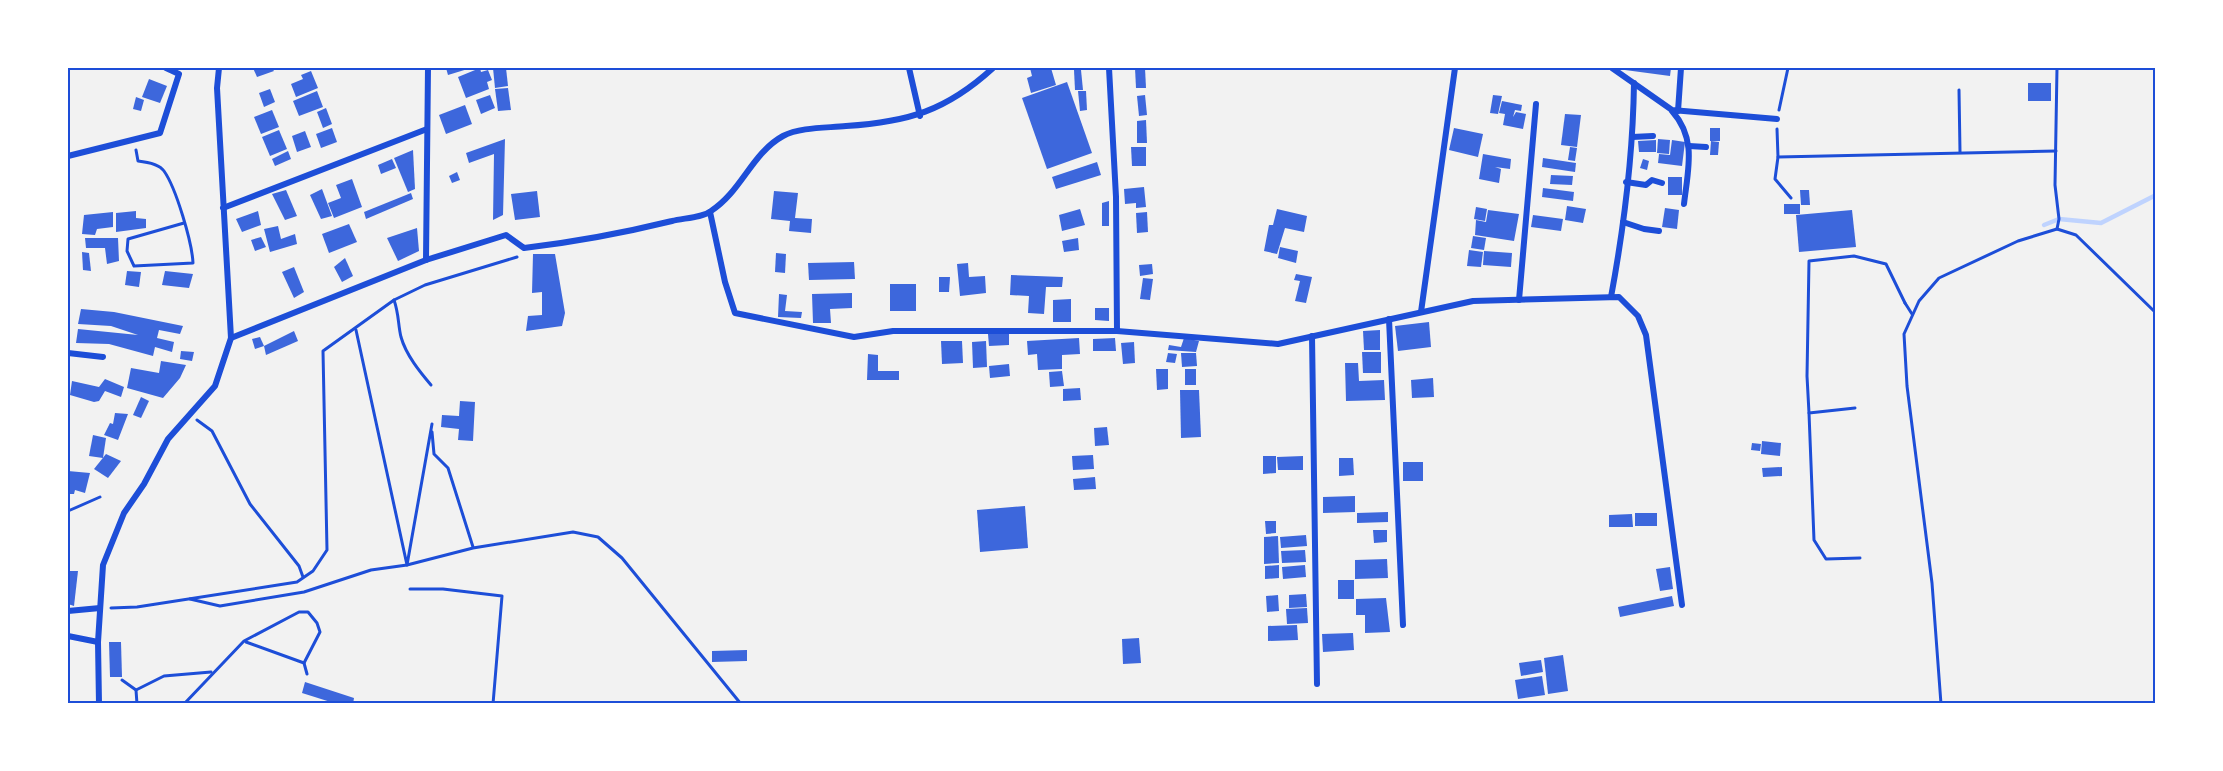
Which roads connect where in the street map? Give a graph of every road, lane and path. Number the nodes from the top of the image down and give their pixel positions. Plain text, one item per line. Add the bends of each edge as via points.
1 (166, 68) edge
2 (219, 68) edge
3 (428, 68) edge
4 (909, 68) edge
5 (993, 68) edge
6 (1109, 68) edge
7 (1455, 68) edge
8 (1612, 68) edge
9 (1681, 68) edge
10 (2057, 68) edge
11 (1634, 83) junction
12 (1959, 90) dead end
13 (1536, 104) dead end
14 (1675, 111) junction
15 (920, 116) junction
16 (1777, 118) dead end
17 (428, 129) junction
18 (1653, 136) dead end
19 (1632, 137) junction
20 (1689, 146) junction
21 (1706, 147) dead end
22 (2056, 151) junction
23 (1960, 152) junction
24 (68, 156) edge
25 (138, 161) dead end
26 (1626, 182) junction
27 (1662, 183) dead end
28 (1791, 198) dead end
29 (1684, 204) dead end
30 (223, 208) junction
31 (710, 212) junction
32 (1623, 222) junction
33 (184, 223) junction
34 (2057, 229) junction
35 (1659, 231) dead end
36 (524, 248) junction
37 (426, 260) junction
38 (1611, 297) junction
39 (394, 300) junction
40 (1519, 300) junction
41 (1421, 312) junction
42 (2156, 313) edge
43 (1912, 315) junction
44 (1389, 319) junction
45 (356, 330) junction
46 (1117, 331) junction
47 (1312, 336) junction
48 (231, 338) junction
49 (68, 353) edge
50 (104, 357) dead end
51 (431, 385) dead end
52 (1855, 408) dead end
53 (1809, 413) junction
54 (190, 415) junction
55 (100, 497) dead end
56 (68, 511) edge
57 (473, 548) junction
58 (1860, 558) dead end
59 (407, 565) junction
60 (303, 578) junction
61 (410, 589) dead end
62 (189, 598) junction
63 (1682, 605) dead end
64 (100, 608) junction
65 (68, 610) edge
66 (1403, 625) dead end
67 (68, 636) edge
68 (244, 641) junction
69 (99, 642) junction
70 (304, 663) junction
71 (213, 672) junction
72 (307, 674) dead end
73 (122, 680) dead end
74 (1317, 684) dead end
75 (136, 690) junction
76 (99, 704) edge
77 (137, 704) edge
78 (184, 704) edge
79 (494, 704) edge
80 (741, 704) edge
81 (1941, 704) edge

1 - 24 street via 179,74 160,133
2 - 30 street
3 - 17 street
4 - 15 street
5 - 15 street via 979,81
6 - 46 street via 1116,197
7 - 41 street
8 - 11 street
9 - 14 street
10 - 22 path
11 - 14 street
11 - 19 street
12 - 23 path
13 - 40 street
14 - 16 street
14 - 20 street via 1684,124
15 - 31 street via 784,135 764,150
17 - 30 street
17 - 37 street
18 - 19 street
19 - 26 street
20 - 21 street
20 - 29 street
22 - 23 path
22 - 34 path
23 - 28 path via 1778,157 1775,179
25 - 33 path via 164,170
26 - 27 street
26 - 32 street
30 - 48 street
31 - 36 street via 595,239
31 - 46 street via 735,313 854,337 893,331
32 - 35 street
32 - 38 street
33 - 33 path via 193,263 134,266 127,251 128,239
34 - 42 path via 2076,235
34 - 43 path via 2018,241 1939,278
36 - 37 street via 506,235
36 - 39 path via 516,258 425,285
37 - 48 street
38 - 40 street
38 - 63 street via 1619,297 1638,316 1646,335
39 - 45 path
39 - 51 path via 401,337 419,372
40 - 41 street via 1473,301
41 - 44 street
43 - 53 path via 1886,264 1854,256 1809,261
43 - 81 path via 1904,333 1907,386 1932,584
44 - 47 street
44 - 66 street
45 - 59 path
45 - 60 path via 323,351 327,550 313,572
46 - 47 street via 1278,344
47 - 74 street
48 - 54 street via 215,386
49 - 50 street
52 - 53 path
53 - 58 path via 1814,540 1826,559
54 - 60 path via 212,431 250,504 299,566
54 - 64 street via 168,439 124,513 104,565
55 - 56 path
57 - 59 path
57 - 59 path via 448,468 434,454 432,424
57 - 80 path via 573,532 598,537 622,558
59 - 62 path via 371,570 304,592 220,606
60 - 62 path
61 - 79 path via 502,596
62 - 64 path via 137,607
64 - 65 street
64 - 69 street
67 - 69 street
68 - 70 path
68 - 70 path via 299,612 308,612 320,632
68 - 71 path
69 - 76 street
70 - 72 path
71 - 75 path via 164,676
71 - 78 path
73 - 75 path
75 - 77 path

